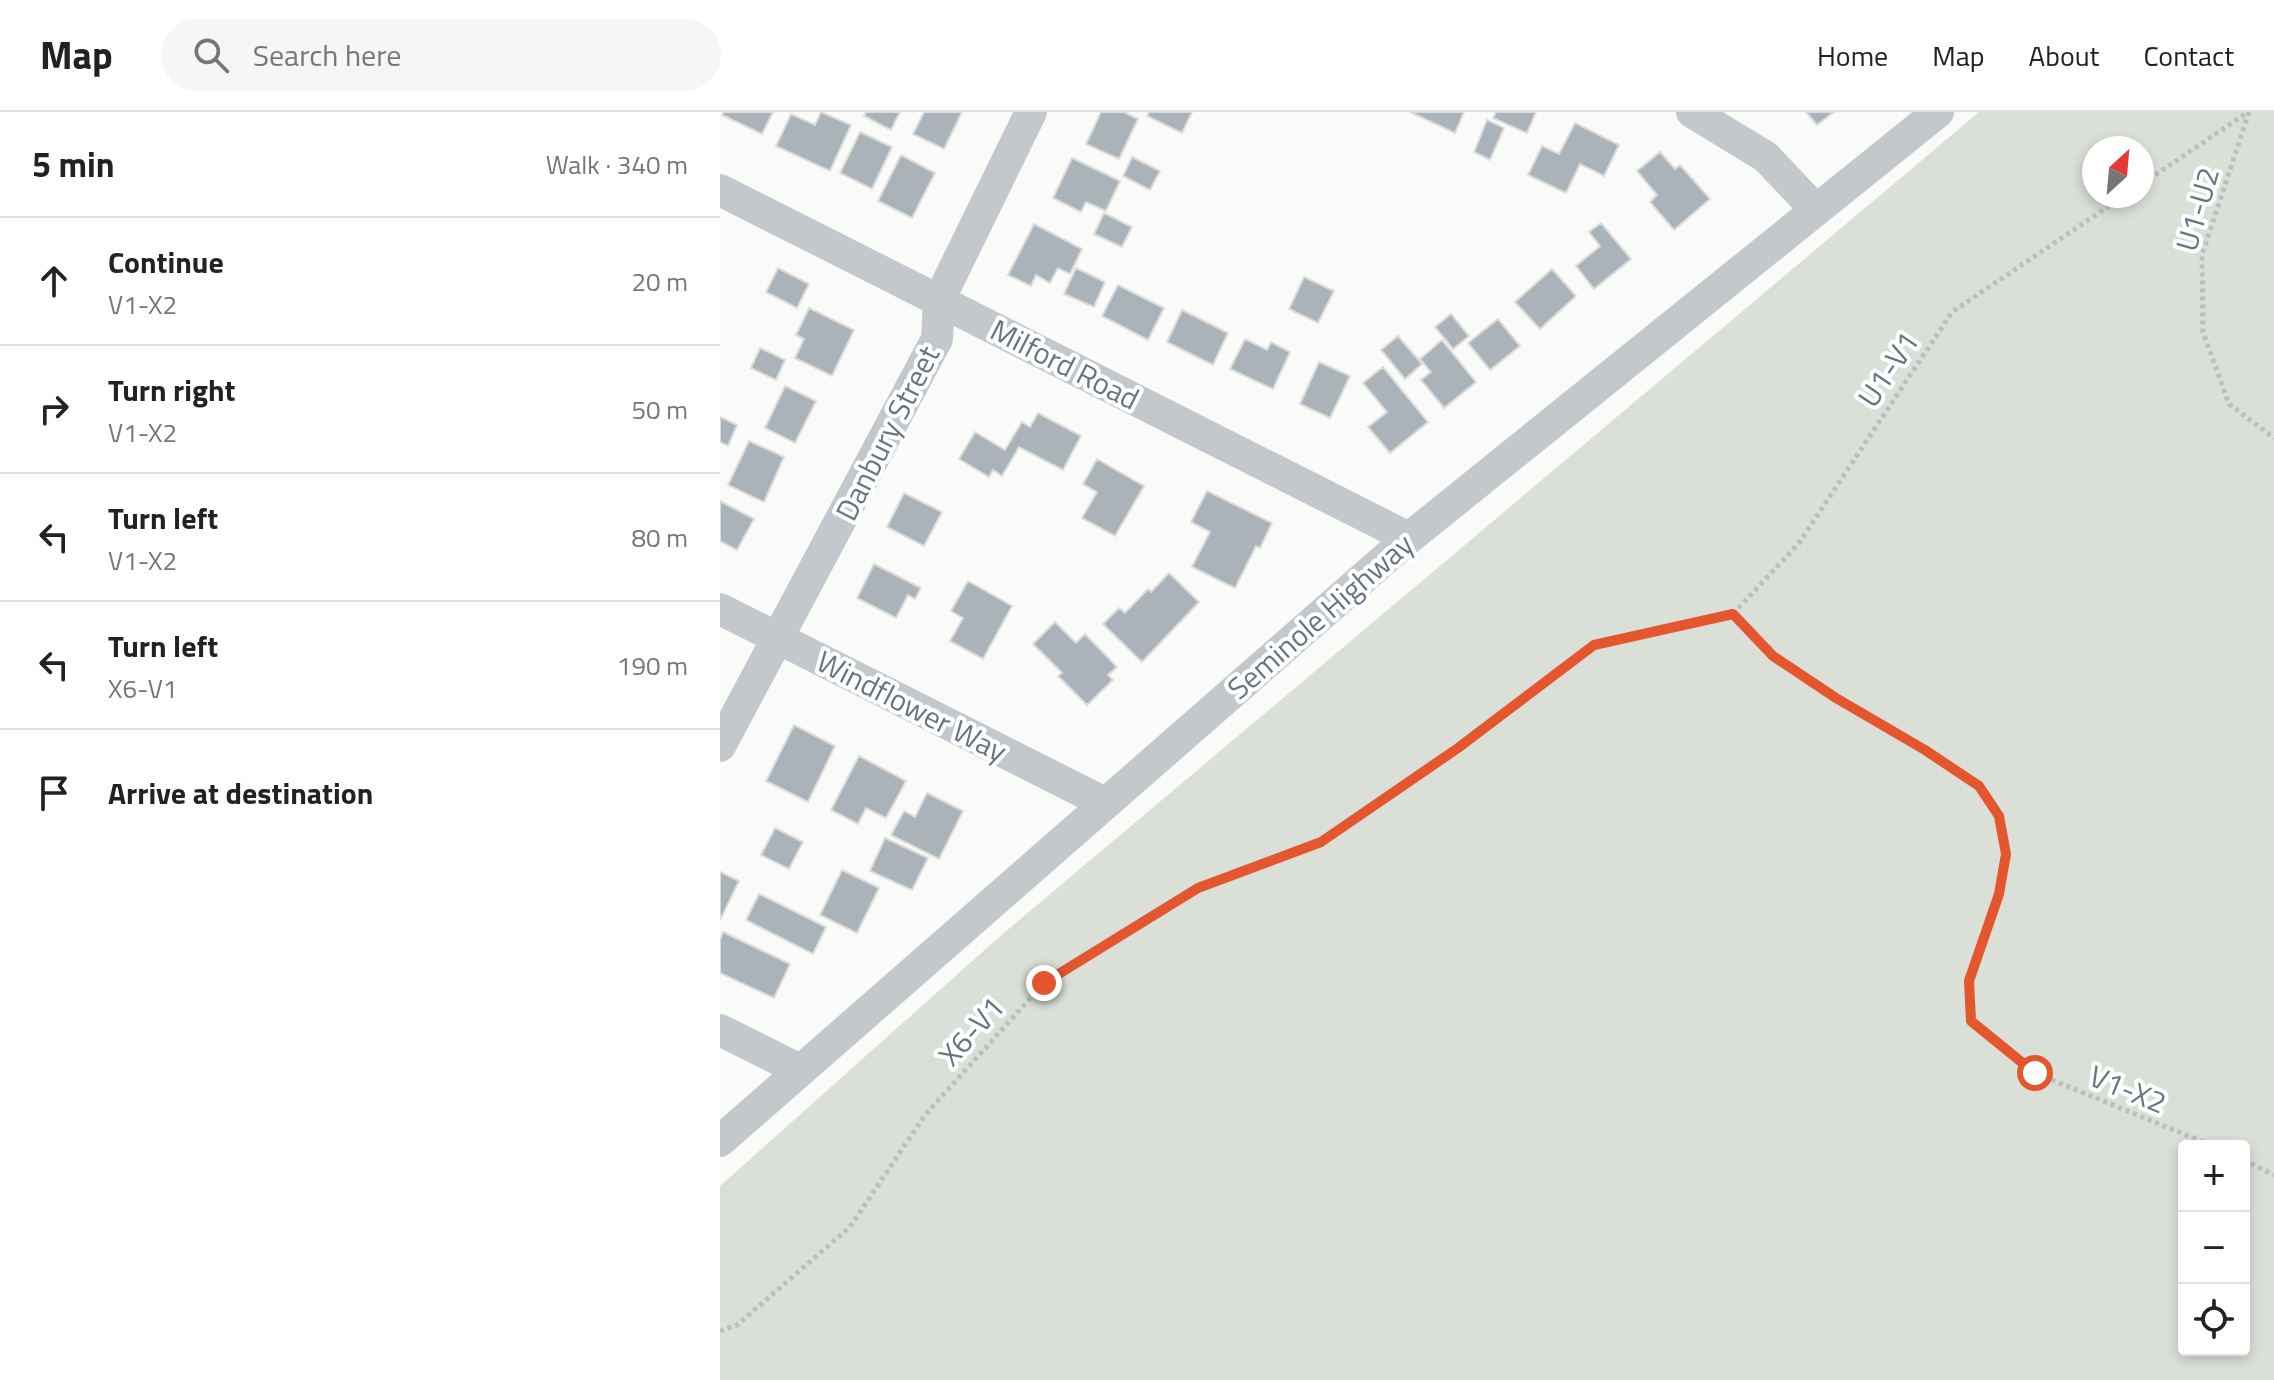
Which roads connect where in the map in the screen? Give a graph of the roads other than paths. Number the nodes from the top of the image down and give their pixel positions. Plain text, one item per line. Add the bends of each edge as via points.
1 (1031, 112) edge
2 (1692, 112) edge
3 (1938, 112) edge
4 (720, 190) edge
5 (1816, 210) junction
6 (939, 300) junction
7 (1409, 538) junction
8 (720, 609) edge
9 (779, 639) junction
10 (720, 746) edge
11 (1105, 803) junction
12 (720, 1030) edge
13 (800, 1070) junction
14 (720, 1141) edge

1 - 6 street, Danbury Street
2 - 5 street via 1766,157
3 - 5 street, Seminole Highway
4 - 6 street, Milford Road
5 - 7 street, Seminole Highway
6 - 7 street, Milford Road
6 - 9 street, Danbury Street via 937,339
7 - 11 street, Seminole Highway
8 - 9 street, Windflower Way
9 - 10 street, Danbury Street
9 - 11 street, Windflower Way
11 - 13 street, Seminole Highway
12 - 13 street
13 - 14 street, Seminole Highway

